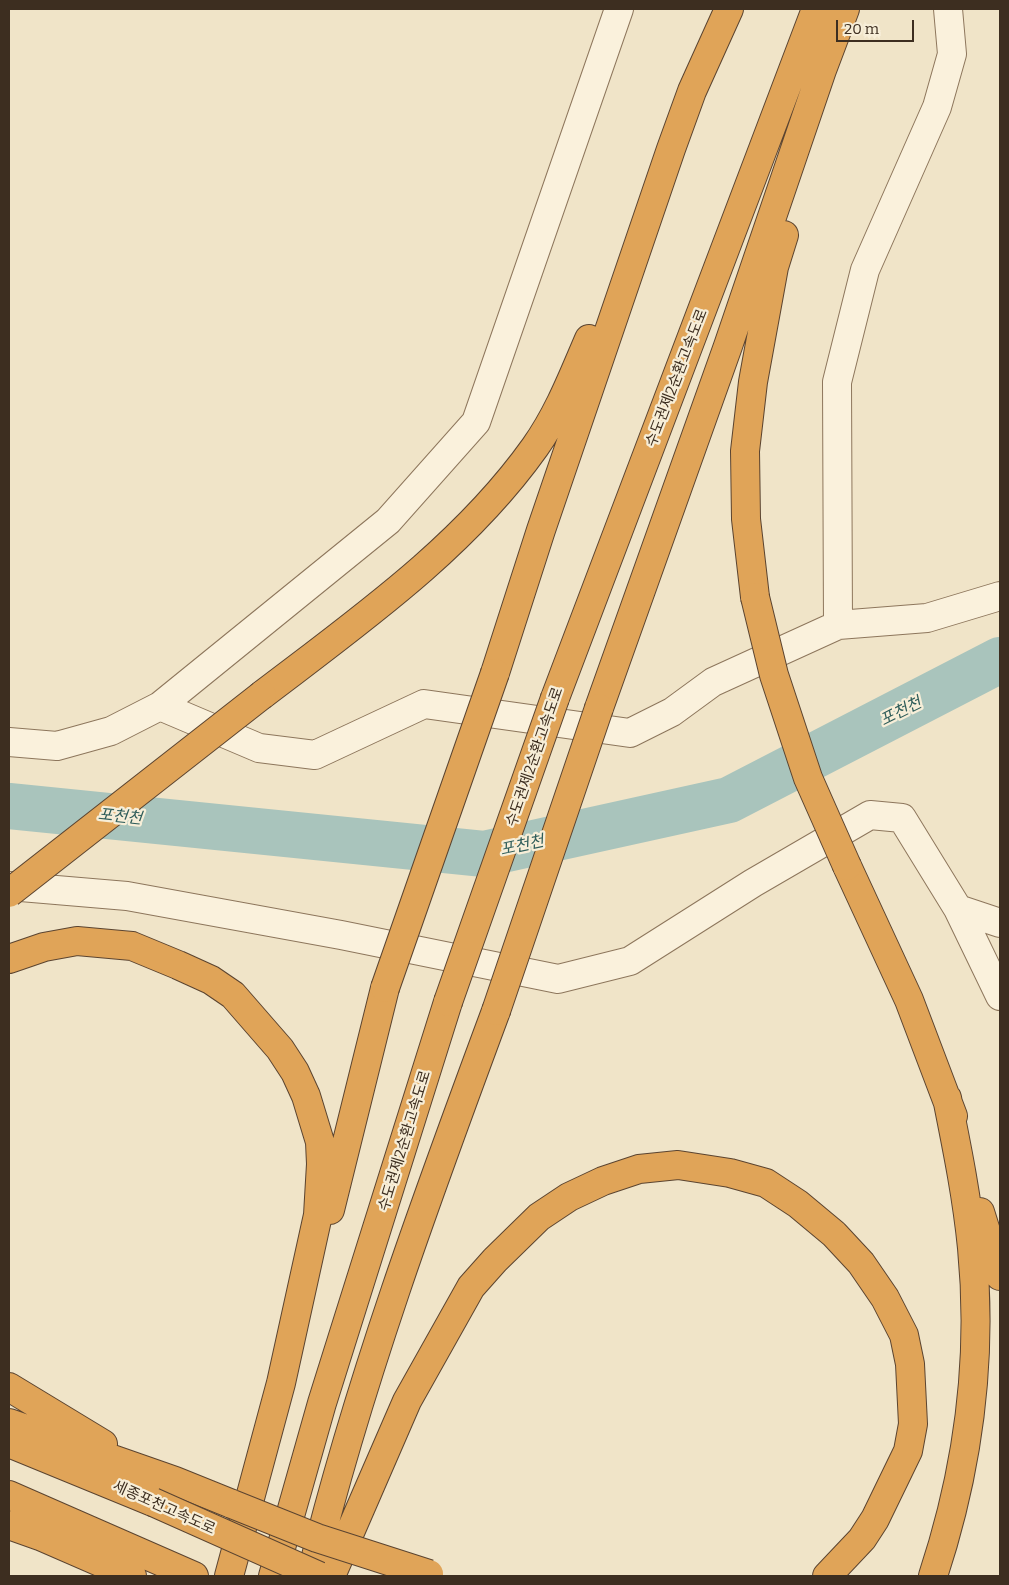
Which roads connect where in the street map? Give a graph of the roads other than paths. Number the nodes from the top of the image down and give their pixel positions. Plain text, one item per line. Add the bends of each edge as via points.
1 (619, 9) edge
2 (729, 9) edge
3 (948, 9) edge
4 (815, 12) edge
5 (847, 20) edge
6 (672, 149) junction
7 (1000, 596) edge
8 (838, 625) junction
9 (160, 706) junction
10 (9, 742) edge
11 (9, 886) edge
12 (9, 893) edge
13 (958, 909) junction
14 (1000, 923) edge
15 (9, 959) edge
16 (1000, 996) edge
17 (947, 1098) junction
18 (1000, 1276) edge
19 (281, 1382) junction
20 (9, 1387) edge
21 (9, 1423) edge
22 (9, 1443) edge
23 (163, 1477) junction
24 (9, 1494) edge
25 (9, 1525) edge
26 (317, 1538) junction
27 (432, 1575) edge
28 (132, 1576) edge
29 (194, 1576) edge
30 (229, 1576) edge
31 (273, 1576) edge
32 (311, 1576) edge
33 (319, 1576) edge
34 (331, 1576) edge
35 (388, 1576) edge
36 (827, 1576) edge
37 (933, 1576) edge

1 - 9 lane via 476,422 388,521
2 - 6 highway via 692,91
3 - 8 lane via 952,54 936,107 865,270 837,382
4 - 31 highway, 수도권제2순환고속도로, bridge via 555,698 448,1002 322,1403
5 - 17 highway, bridge via 774,267 753,382 745,451 746,519 755,597 774,675 808,778 909,1000
5 - 32 highway, bridge via 599,708 496,1011 430,1188 334,1484
6 - 12 highway, bridge via 561,404 535,446 507,482 436,554 370,611
6 - 19 highway, bridge via 386,988 340,1172
7 - 8 lane via 927,618
8 - 9 lane via 713,682 672,712 630,733 424,704 315,755 259,748
9 - 10 lane via 111,731 56,746
11 - 13 lane via 127,896 558,979 630,961 753,883 870,815 902,818
13 - 14 lane
13 - 16 lane
15 - 19 highway via 44,947 77,941 132,946 211,980 233,995 295,1072 309,1103 320,1142 320,1190 318,1215
17 - 18 highway
17 - 37 highway via 966,1194 975,1318 968,1438 959,1487
19 - 30 highway
20 - 23 highway
21 - 23 highway
22 - 33 highway, 세종포천고속도로, bridge via 153,1502
23 - 26 highway, bridge
24 - 29 highway
25 - 28 highway
26 - 27 highway, bridge
26 - 35 highway, bridge
34 - 36 highway via 407,1401 471,1287 539,1217 569,1197 638,1169 678,1165 730,1173 766,1183 798,1204 834,1234 861,1263 885,1298 904,1335 910,1364 913,1424 908,1451 871,1526

